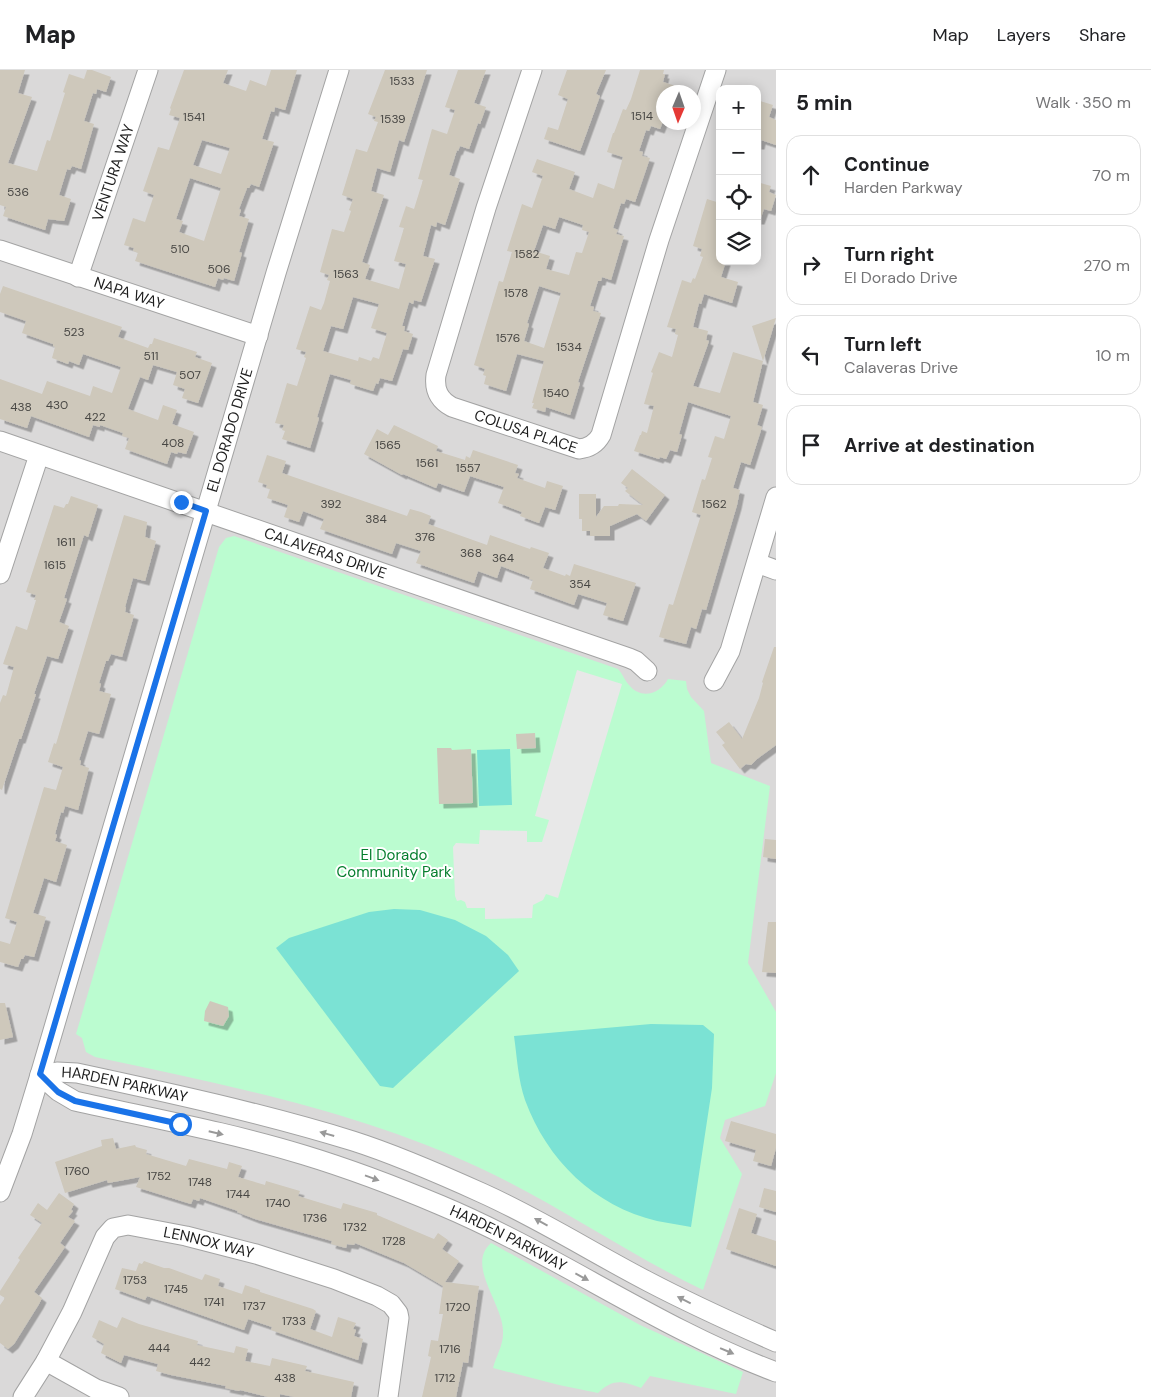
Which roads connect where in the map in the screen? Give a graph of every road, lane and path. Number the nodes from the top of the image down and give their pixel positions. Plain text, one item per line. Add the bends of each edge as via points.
1 (148, 70) edge
2 (339, 70) edge
3 (532, 70) edge
4 (716, 70) edge
5 (0, 250) edge
6 (78, 276) junction
7 (258, 336) junction
8 (0, 441) edge
9 (39, 455) junction
10 (776, 497) edge
11 (206, 511) junction
12 (757, 563) junction
13 (776, 570) edge
14 (0, 574) edge
15 (647, 671) dead end
16 (714, 681) dead end
17 (40, 1074) junction
18 (0, 1192) edge
19 (776, 1342) edge
20 (46, 1360) junction
21 (776, 1372) edge
22 (23, 1397) edge
23 (120, 1397) edge
24 (388, 1397) edge

1 - 6 street, VENTURA WAY
2 - 7 street, EL DORADO DRIVE
3 - 4 street, COLUSA PLACE via 474,246 436,375 436,385 440,398 452,407 579,449 590,447 601,435 659,240
5 - 6 street, NAPA WAY
6 - 7 street, NAPA WAY
7 - 11 street, EL DORADO DRIVE
8 - 9 street, CALAVERAS DRIVE
9 - 11 street, CALAVERAS DRIVE
9 - 14 street
10 - 12 street
11 - 15 street, CALAVERAS DRIVE via 629,658
11 - 17 street, EL DORADO DRIVE
12 - 13 street
12 - 16 street via 730,651
17 - 18 street, EL DORADO DRIVE
19 -> 17 street, HARDEN PARKWAY via 649,1282 483,1193 355,1142 210,1102 77,1073
17 -> 21 street, HARDEN PARKWAY via 58,1092 75,1101 302,1155 440,1205 495,1230 706,1342
20 - 22 street, LENNOX WAY
20 - 23 street via 96,1389
20 - 24 street, LENNOX WAY via 88,1279 105,1238 113,1228 128,1225 186,1236 264,1257 385,1299 395,1308 399,1318

